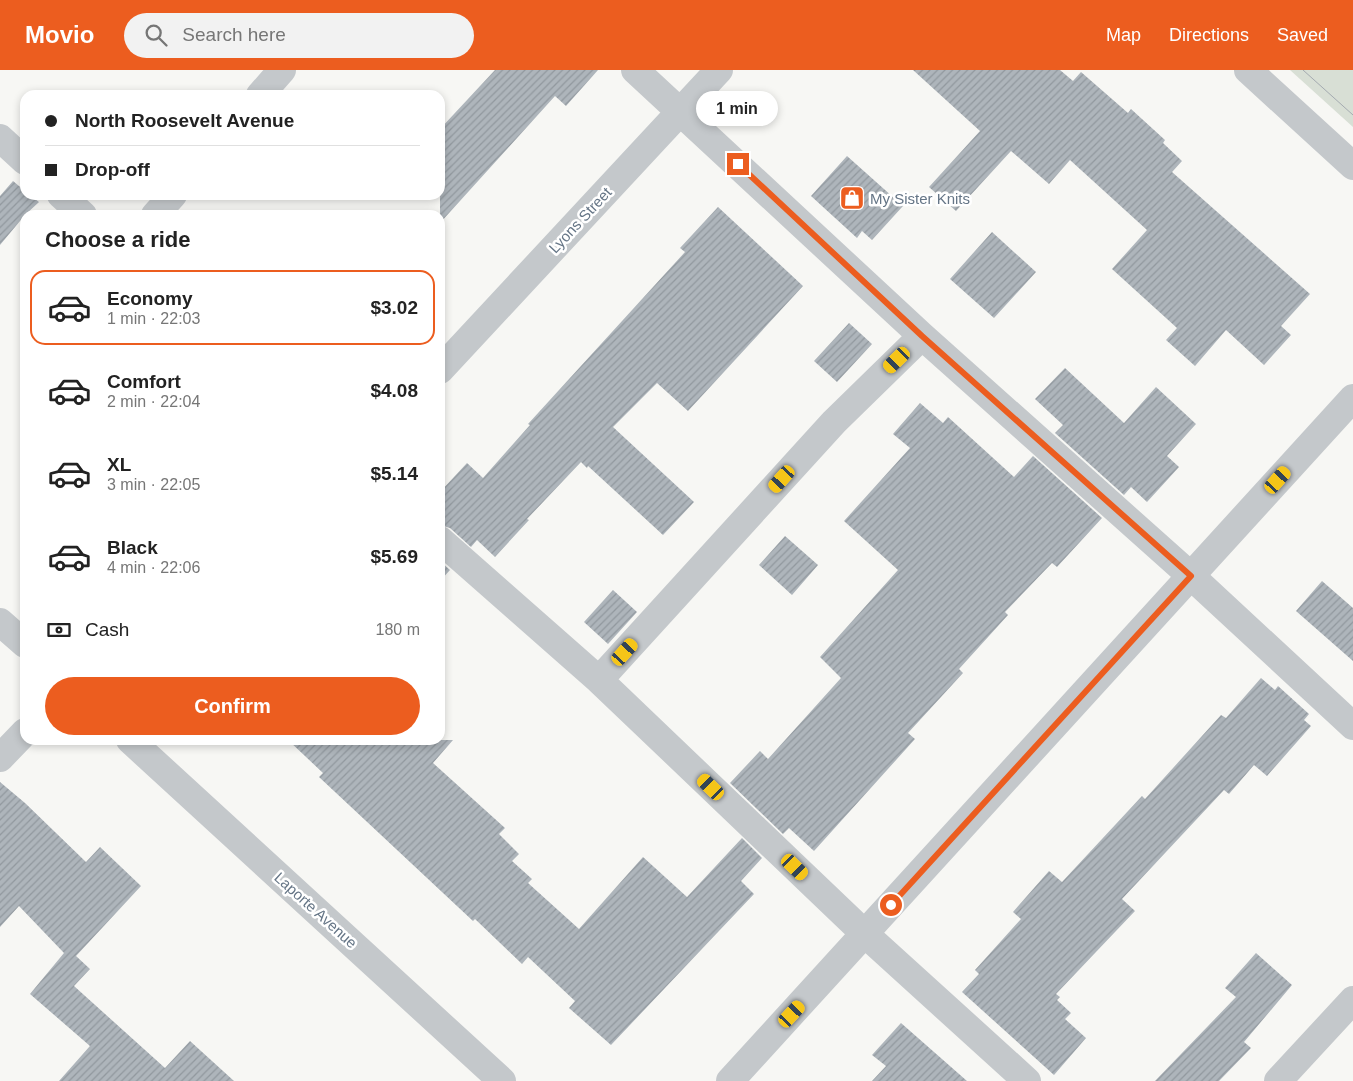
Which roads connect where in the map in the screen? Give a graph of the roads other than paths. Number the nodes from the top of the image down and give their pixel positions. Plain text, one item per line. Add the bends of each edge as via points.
1 (282, 70) edge
2 (635, 70) edge
3 (719, 70) edge
4 (1248, 70) edge
5 (264, 90) edge
6 (681, 112) junction
7 (0, 138) edge
8 (20, 156) edge
9 (1353, 166) edge
10 (66, 200) edge
11 (168, 200) edge
12 (78, 210) edge
13 (160, 210) edge
14 (922, 336) junction
15 (445, 365) edge
16 (1353, 398) edge
17 (445, 544) edge
18 (1191, 576) junction
19 (0, 622) edge
20 (20, 640) edge
21 (599, 680) junction
22 (1353, 726) edge
23 (20, 737) edge
24 (135, 745) edge
25 (0, 758) edge
26 (865, 934) junction
27 (1353, 1000) edge
28 (502, 1081) edge
29 (730, 1081) edge
30 (1027, 1081) edge
31 (1278, 1081) edge

1 - 5 street
2 - 6 street
3 - 6 street, Lyons Street
4 - 9 street
6 - 14 street
6 - 15 street, Lyons Street
7 - 8 street
10 - 12 street
11 - 13 street
14 - 18 street
14 - 21 street via 834,422
16 - 18 street
17 - 21 street
18 - 22 street
18 - 26 street
19 - 20 street
21 - 26 street
23 - 25 street
24 - 28 street, Laporte Avenue
26 - 29 street
26 - 30 street
27 - 31 street

